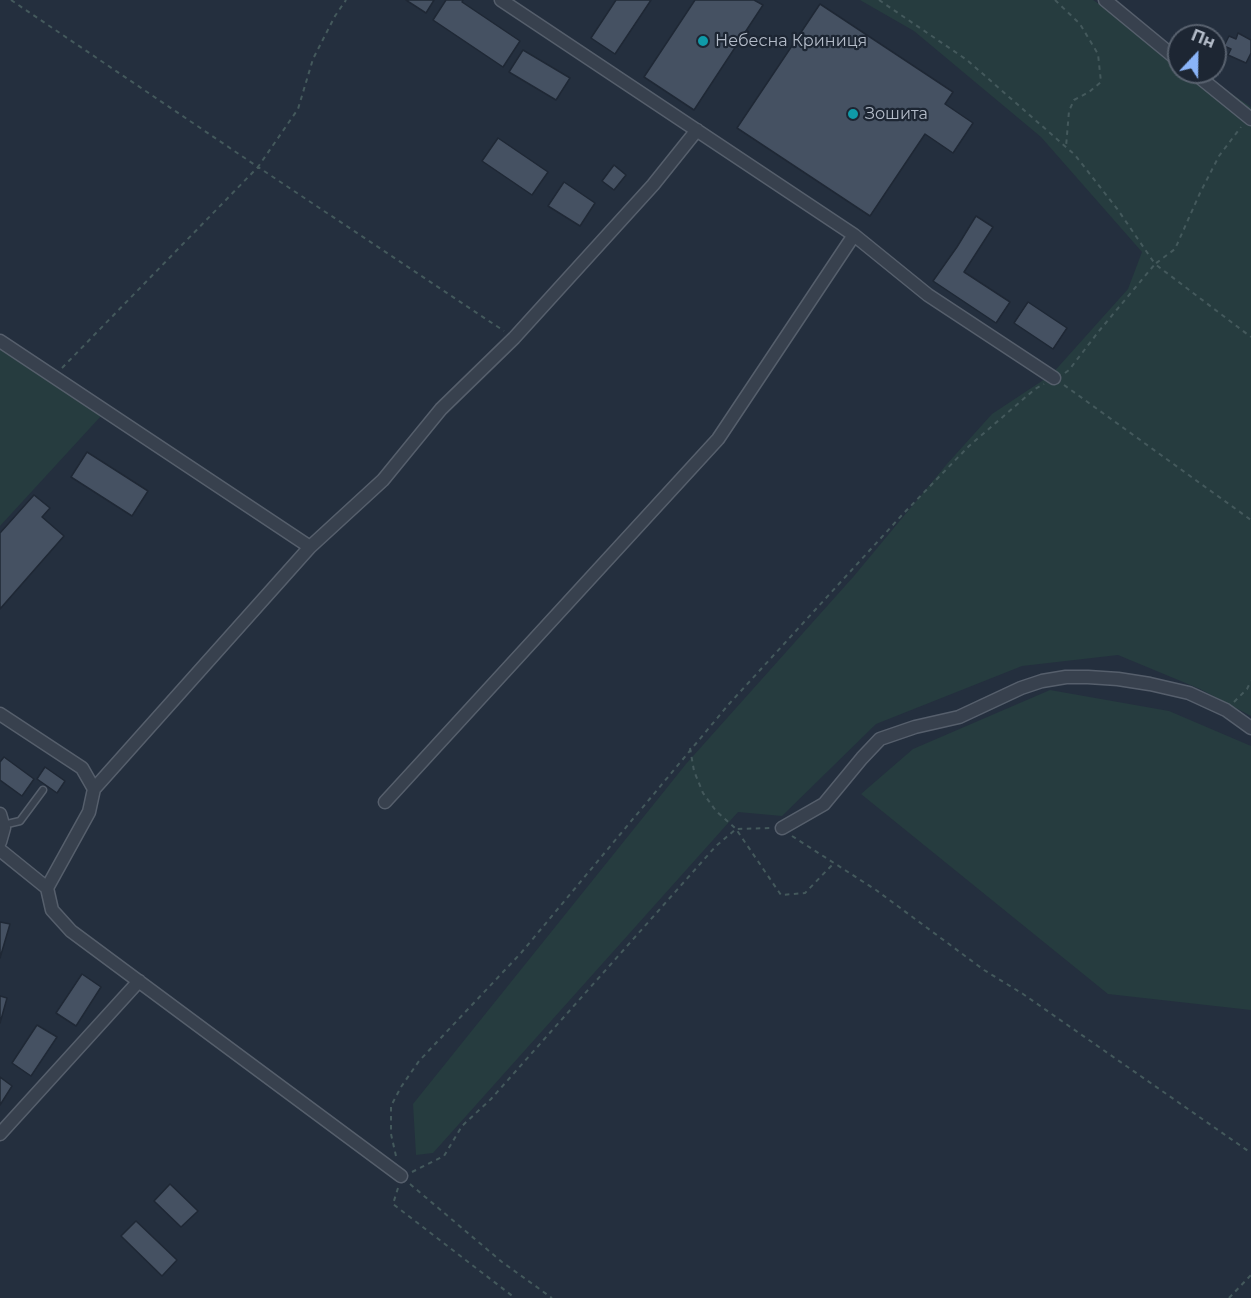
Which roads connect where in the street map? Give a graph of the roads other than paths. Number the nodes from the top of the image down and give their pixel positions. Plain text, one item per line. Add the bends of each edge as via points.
1 (501, 0) edge
2 (1105, 0) edge
3 (1167, 51) edge
4 (1208, 84) edge
5 (1250, 118) edge
6 (697, 130) junction
7 (854, 236) junction
8 (0, 341) edge
9 (1054, 378) road end
10 (310, 547) junction
11 (0, 714) edge
12 (1251, 728) edge
13 (94, 789) junction
14 (43, 790) dead end
15 (384, 802) dead end
16 (2, 819) edge
17 (782, 828) road end
18 (0, 842) edge
19 (0, 850) edge
20 (48, 888) junction
21 (139, 981) junction
22 (0, 1134) edge
23 (401, 1176) road end

1 - 6 street
2 - 3 street
4 - 5 street
6 - 7 street
6 - 10 street via 653,185 514,338 441,409 383,480
7 - 9 street via 928,295
7 - 15 street via 718,439
8 - 10 street
10 - 13 street
11 - 13 street via 82,768
12 - 17 street via 1226,710 1189,693 1118,679 1066,677 1042,681 959,717 880,739 824,804
13 - 20 street via 89,812
14 - 16 lane via 20,821
16 - 18 street
19 - 20 street
20 - 21 street via 52,910 70,931
21 - 22 street
21 - 23 street

